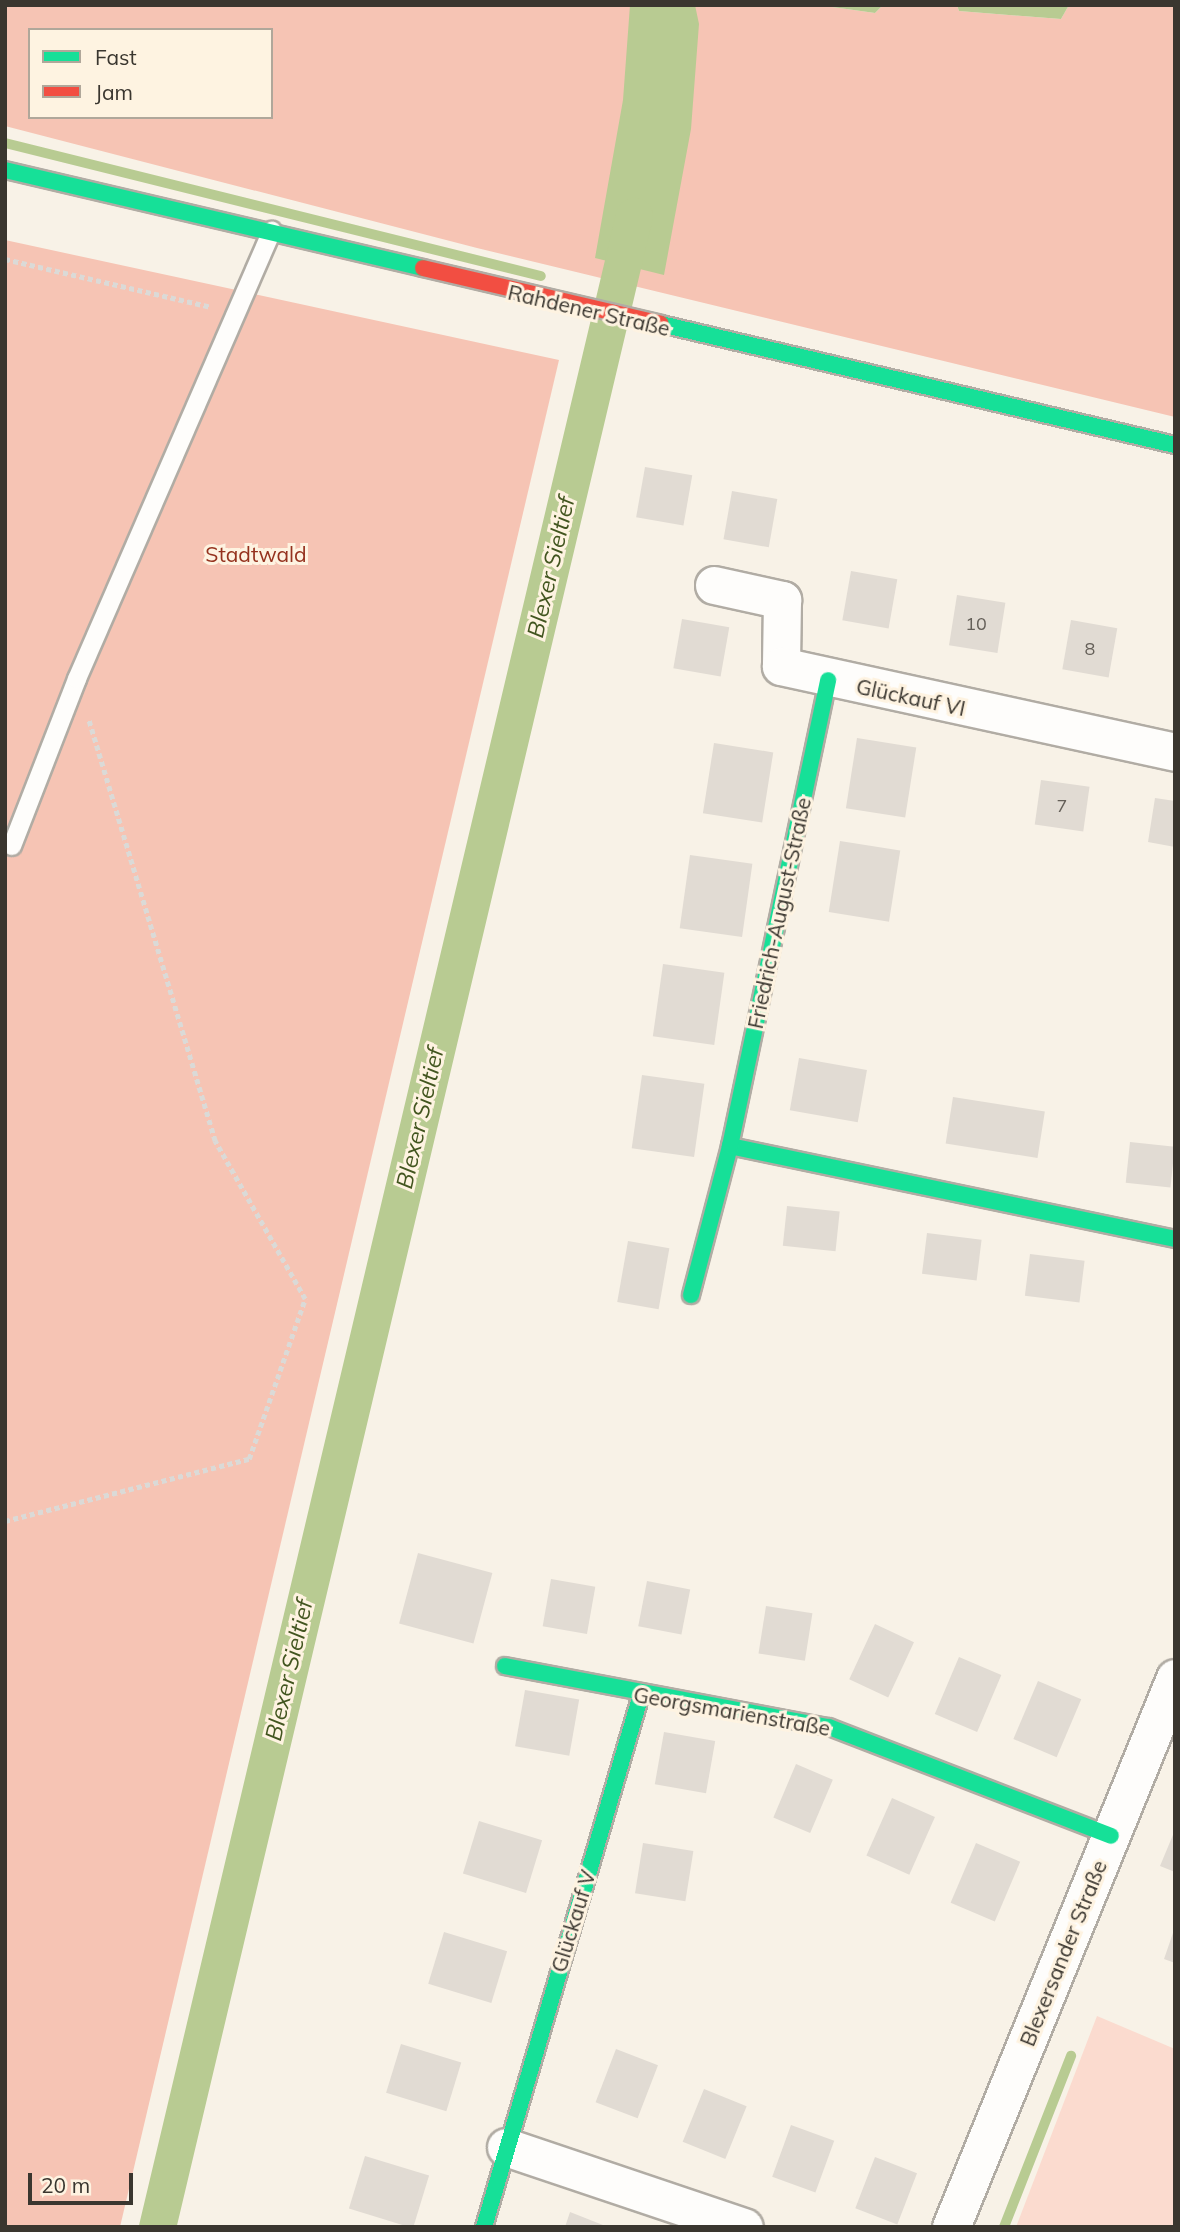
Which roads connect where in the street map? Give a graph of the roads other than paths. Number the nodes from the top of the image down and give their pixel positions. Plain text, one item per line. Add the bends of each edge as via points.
1 (5, 170) edge
2 (272, 231) junction
3 (1175, 444) edge
4 (714, 585) dead end
5 (828, 680) junction
6 (1175, 752) edge
7 (12, 846) dead end
8 (730, 1146) junction
9 (1175, 1239) edge
10 (691, 1295) dead end
11 (505, 1666) dead end
12 (1175, 1678) edge
13 (640, 1695) junction
14 (1111, 1836) junction
15 (506, 2147) junction
16 (484, 2227) edge
17 (744, 2227) edge
18 (951, 2227) edge

1 - 2 street, Rahdener Straße
2 - 3 street, Rahdener Straße via 548,300
2 - 7 lane via 77,680
4 - 5 street, Glückauf VI via 782,600 781,666
5 - 6 street, Glückauf VI
5 - 8 street, Friedrich-August-Straße
8 - 9 street
8 - 10 street, Friedrich-August-Straße
11 - 13 street, Georgsmarienstraße
12 - 14 street, Blexersander Straße
13 - 14 street, Georgsmarienstraße via 829,1727
13 - 15 street, Glückauf V
14 - 18 street, Blexersander Straße
15 - 16 street, Glückauf V
15 - 17 street

